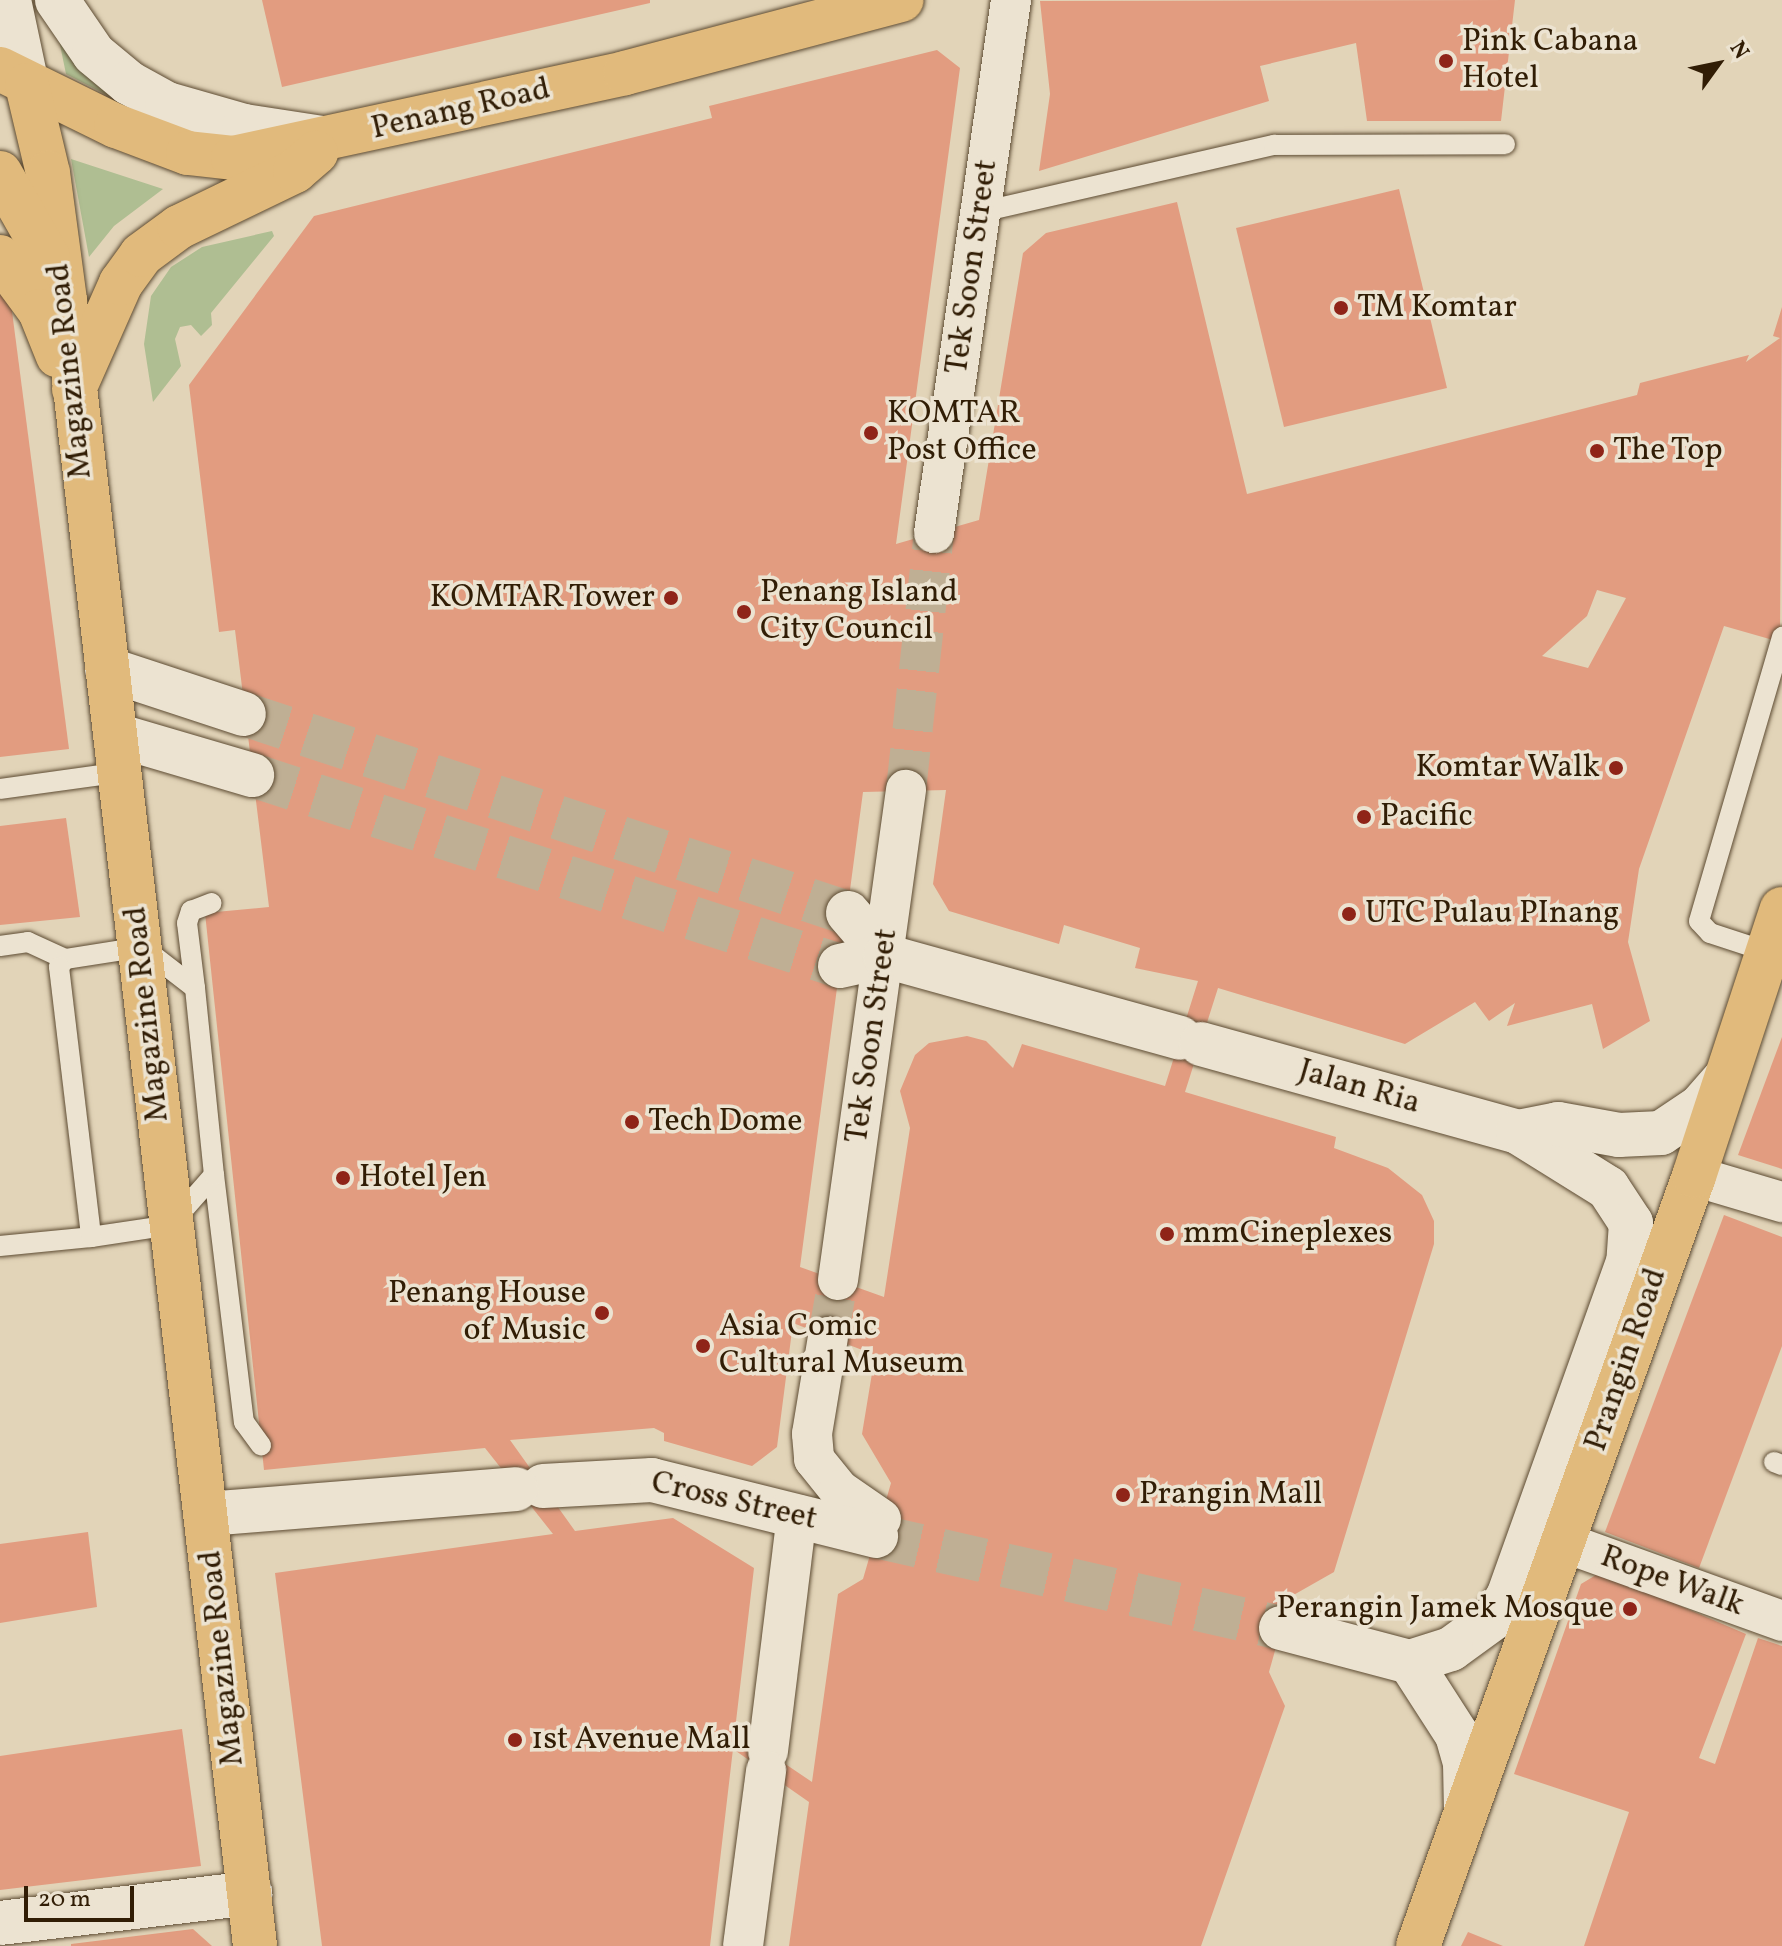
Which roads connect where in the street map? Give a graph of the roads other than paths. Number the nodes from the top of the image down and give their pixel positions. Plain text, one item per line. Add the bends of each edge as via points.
1 (9, 0) edge
2 (902, 0) edge
3 (1011, 0) edge
4 (62, 9) edge
5 (13, 77) edge
6 (331, 140) junction
7 (1505, 144) dead end
8 (0, 173) edge
9 (981, 212) junction
10 (0, 257) edge
11 (65, 301) junction
12 (73, 392) junction
13 (934, 533) tunnel mouth
14 (1782, 637) edge
15 (107, 669) junction
16 (244, 714) tunnel mouth
17 (119, 753) junction
18 (252, 775) tunnel mouth
19 (0, 789) edge
20 (906, 790) tunnel mouth
21 (212, 903) dead end
22 (1782, 909) edge
23 (848, 913) tunnel mouth
24 (0, 946) edge
25 (142, 947) junction
26 (1768, 952) junction
27 (885, 956) junction
28 (62, 963) junction
29 (840, 966) tunnel mouth
30 (195, 988) junction
31 (1725, 1078) junction
32 (1518, 1132) junction
33 (214, 1175) junction
34 (1694, 1176) junction
35 (1618, 1199) joint
36 (1782, 1202) edge
37 (170, 1225) junction
38 (91, 1237) junction
39 (0, 1246) edge
40 (838, 1280) tunnel mouth
41 (828, 1337) tunnel mouth
42 (261, 1445) dead end
43 (207, 1514) junction
44 (797, 1515) junction
45 (878, 1528) joint
46 (1563, 1542) junction
47 (1782, 1621) edge
48 (1281, 1628) tunnel mouth
49 (1410, 1662) junction
50 (1466, 1809) junction
51 (250, 1893) junction
52 (0, 1923) edge
53 (255, 1946) edge
54 (743, 1946) edge
55 (1418, 1946) edge

1 - 5 street
2 - 6 main road, Penang Road via 625,73
3 - 9 street, Tek Soon Street
4 - 6 street via 94,54 129,83 167,104 244,126
5 - 6 main road, Penang Road via 188,153 233,158
5 - 11 main road, Magazine Road via 48,173
6 - 12 main road via 295,171 179,227 141,255 121,283
7 - 9 lane via 1274,145
8 - 11 main road via 43,243
9 - 13 street, Tek Soon Street
10 - 12 main road via 40,311
11 - 12 main road, Magazine Road
12 - 15 main road, Magazine Road
14 - 26 lane via 1699,921 1710,933
15 - 16 street
15 - 17 main road, Magazine Road
17 - 18 street
17 - 19 lane
17 - 25 main road, Magazine Road
20 - 27 street, Tek Soon Street
21 - 30 lane via 191,911 187,923
22 - 26 main road, Prangin Road
23 - 27 street
24 - 28 lane via 28,942
25 - 28 lane
25 - 30 lane
25 - 37 main road, Magazine Road
26 - 31 main road, Prangin Road
27 - 29 street, Jalan Ria
27 - 32 street, Jalan Ria
27 - 40 street, Tek Soon Street
28 - 38 lane
30 - 33 lane
31 - 32 street, Jalan Ria via 1700,1107 1661,1133 1619,1135 1558,1124
31 - 34 main road, Prangin Road
32 - 35 street, Jalan Ria
33 - 37 lane
33 - 42 lane via 244,1422
34 - 36 street
34 - 46 main road, Prangin Road
35 - 49 street, Prangin Road via 1631,1223 1628,1262 1509,1595 1495,1617 1451,1649
37 - 38 lane
37 - 43 main road, Magazine Road
38 - 39 lane
41 - 45 street via 812,1434 814,1459
43 - 44 street, Cross Street via 652,1480
43 - 51 main road, Magazine Road
44 - 45 street, Cross Street
44 - 54 street
46 - 47 street, Rope Walk
46 - 50 main road, Prangin Road
48 - 49 street
49 - 50 street, Prangin Road via 1457,1735 1465,1763
50 - 55 main road, Prangin Road
51 - 52 street
51 - 53 main road, Magazine Road

